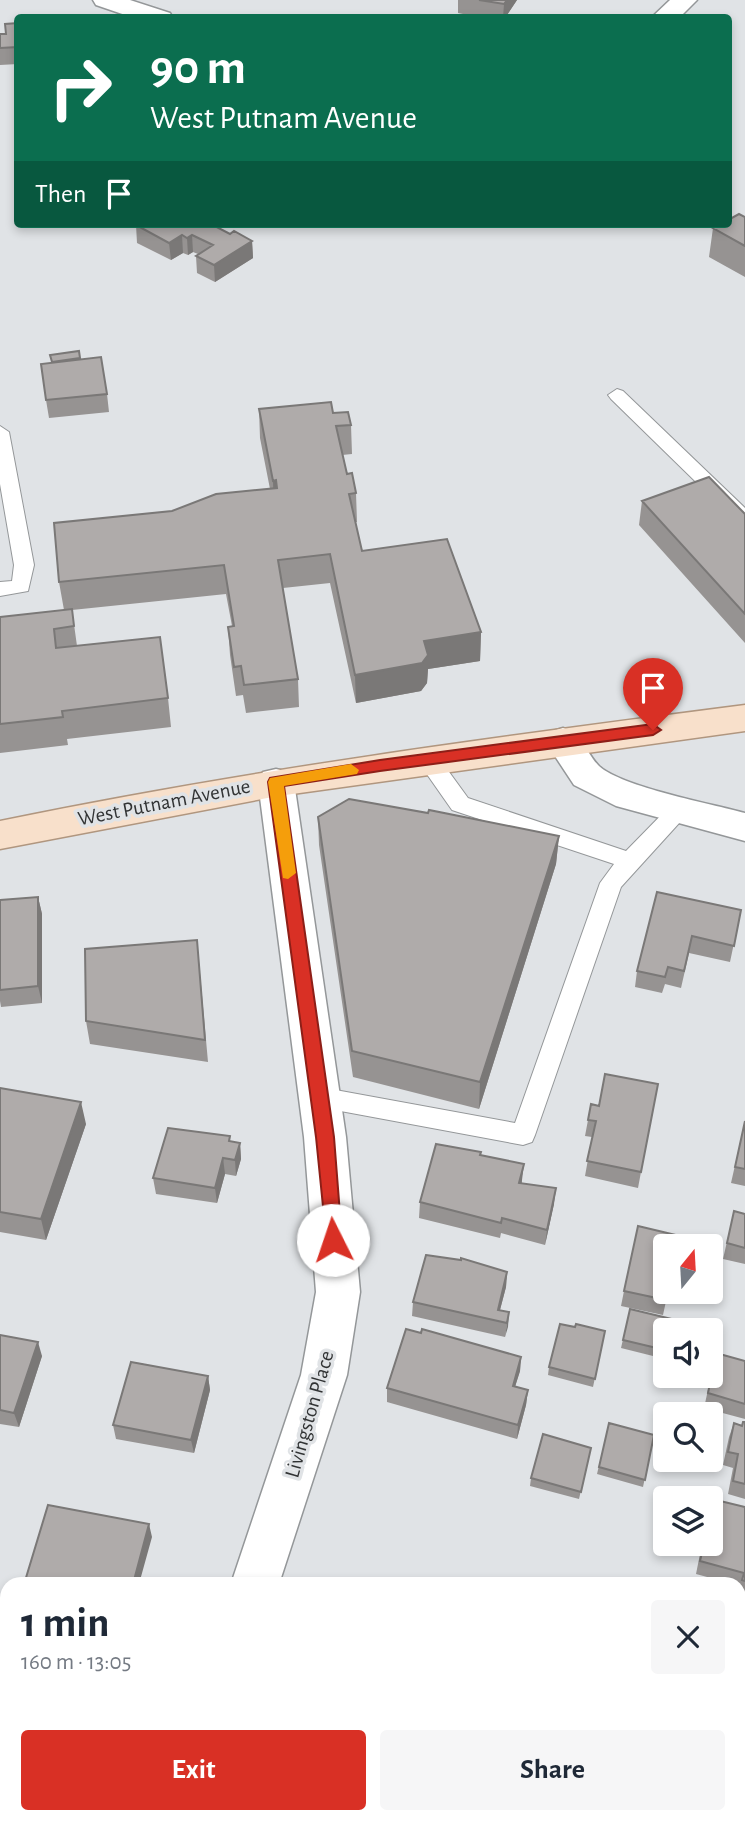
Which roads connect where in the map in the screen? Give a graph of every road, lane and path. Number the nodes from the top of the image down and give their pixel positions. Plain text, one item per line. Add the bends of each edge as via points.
1 (105, 0) edge
2 (685, 0) edge
3 (149, 14) edge
4 (668, 14) edge
5 (617, 395) dead end
6 (0, 432) edge
7 (745, 519) edge
8 (0, 589) edge
9 (745, 718) edge
10 (563, 741) junction
11 (428, 760) junction
12 (276, 782) junction
13 (680, 810) junction
14 (745, 827) edge
15 (0, 835) edge
16 (630, 861) junction
17 (319, 1097) junction
18 (257, 1577) edge

1 - 3 street
2 - 4 street
5 - 7 lane
6 - 8 lane via 24,565 21,586
9 - 10 main road, West Putnam Avenue
10 - 11 main road, West Putnam Avenue
10 - 13 street via 587,776 629,796
11 - 12 main road, West Putnam Avenue
11 - 16 lane via 460,804
12 - 15 main road, West Putnam Avenue
12 - 17 street, Livingston Place
13 - 14 street
13 - 16 lane
16 - 17 lane via 611,883 523,1135
17 - 18 street, Livingston Place via 338,1292 324,1375

